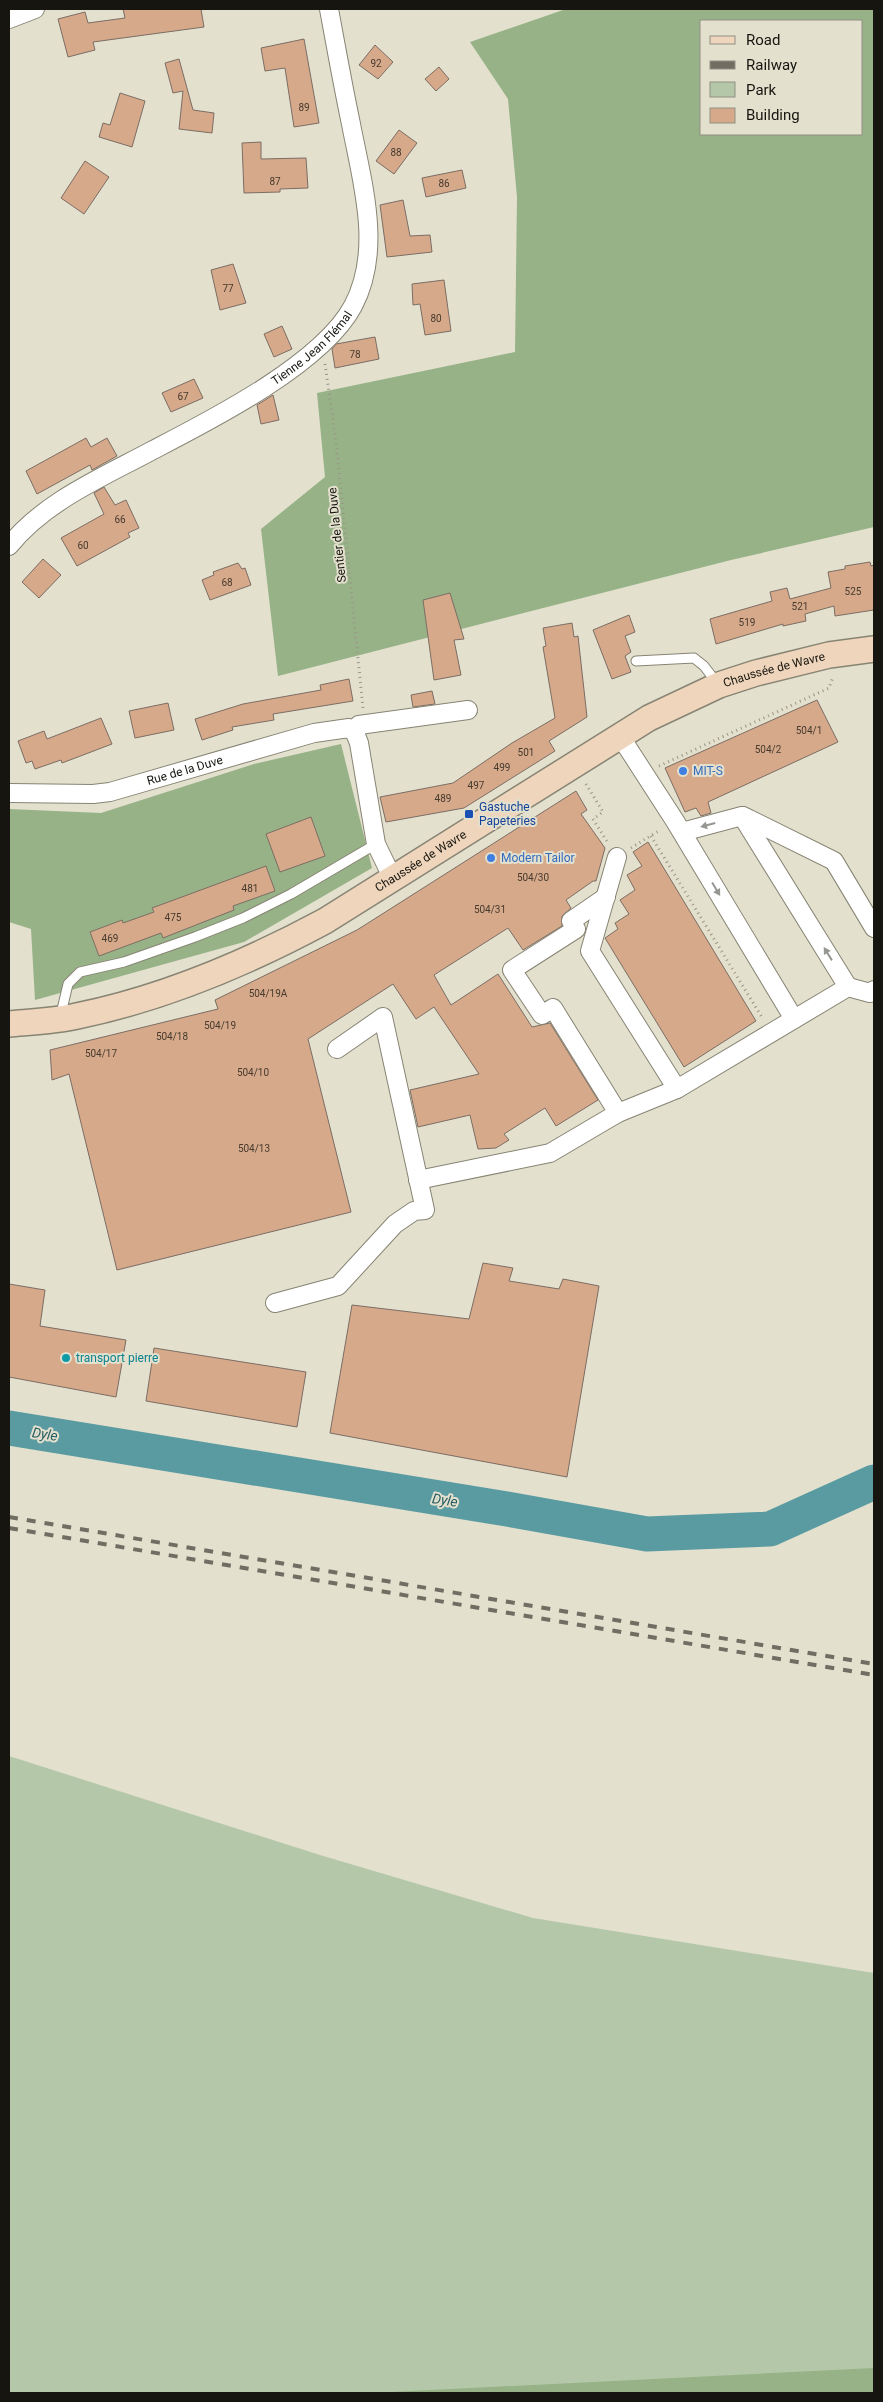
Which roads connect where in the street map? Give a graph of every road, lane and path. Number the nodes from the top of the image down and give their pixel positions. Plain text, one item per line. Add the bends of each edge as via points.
1 (36, 9) edge
2 (329, 9) edge
3 (9, 20) edge
4 (322, 343) junction
5 (9, 546) edge
6 (874, 649) edge
7 (842, 653) junction
8 (636, 660) dead end
9 (719, 685) junction
10 (468, 710) dead end
11 (357, 729) junction
12 (620, 736) junction
13 (574, 763) junction
14 (645, 772) junction
15 (9, 793) edge
16 (742, 816) junction
17 (679, 826) junction
18 (651, 836) junction
19 (376, 844) junction
20 (617, 858) junction
21 (392, 879) junction
22 (606, 897) junction
23 (874, 928) edge
24 (848, 987) junction
25 (874, 990) edge
26 (60, 1019) junction
27 (794, 1019) junction
28 (9, 1024) edge
29 (771, 1033) junction
30 (338, 1049) dead end
31 (677, 1089) junction
32 (618, 1113) junction
33 (418, 1180) junction
34 (275, 1303) dead end

1 - 3 street
2 - 4 street, Tienne Jean Flémal via 363,189 368,238 359,294 343,321
4 - 5 street, Tienne Jean Flémal via 249,397 76,492 37,518
4 - 11 path, Sentier de la Duve via 336,441 364,711
6 - 7 main road, Chaussée de Wavre
7 - 9 main road, Chaussée de Wavre
7 - 14 path via 829,688
8 - 9 lane via 694,658
9 - 12 main road, Chaussée de Wavre via 649,718
10 - 11 street, Rue de la Duve
11 - 15 street, Rue de la Duve via 314,734 110,792
11 - 19 street
12 - 13 main road, Chaussée de Wavre
12 - 14 street
13 - 20 path via 603,812 593,819
13 - 21 main road, Chaussée de Wavre
14 - 17 street
16 -> 17 street
16 - 23 street via 834,861
24 -> 16 street
17 - 18 path
17 -> 27 street
18 - 20 path
18 - 29 path
19 - 21 street
19 - 26 lane via 291,894 242,918 124,962 80,972 68,984
20 - 22 street
21 - 26 main road, Chaussée de Wavre via 325,921 206,978 145,998
22 - 31 street via 590,951
22 - 32 street via 571,921 576,929 512,970 542,1015 553,1008
24 - 25 street via 870,993
24 - 27 street
26 - 28 main road, Chaussée de Wavre
27 - 29 street
29 - 31 street
30 - 33 street via 383,1017
31 - 32 street
32 - 33 street via 550,1153
33 - 34 street via 425,1210 414,1211 395,1224 338,1286

